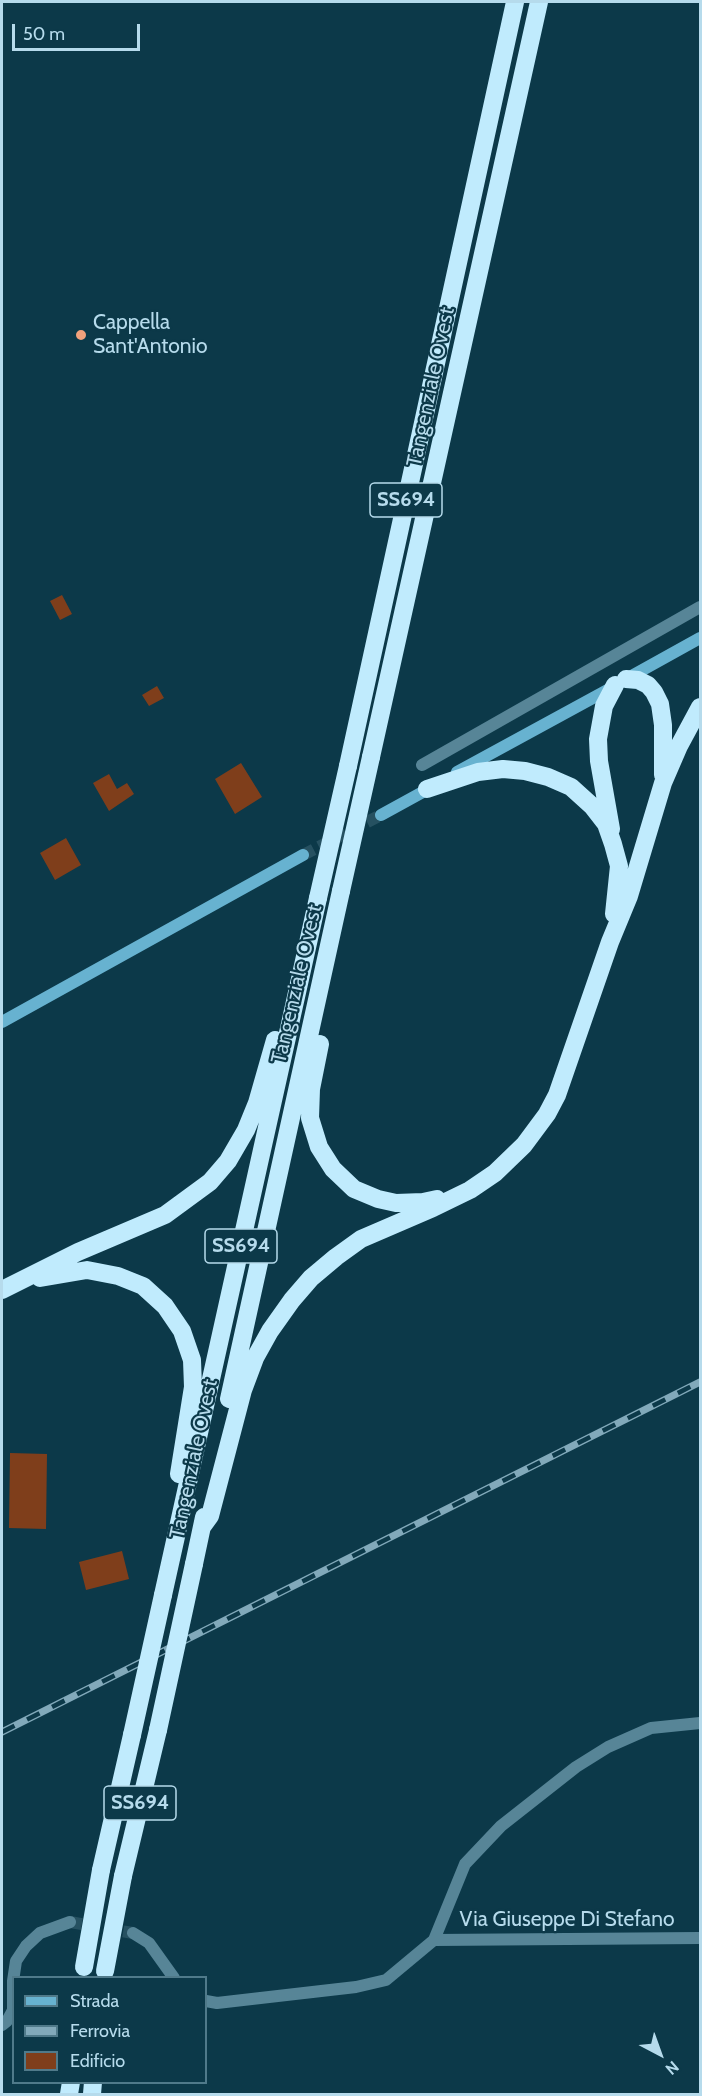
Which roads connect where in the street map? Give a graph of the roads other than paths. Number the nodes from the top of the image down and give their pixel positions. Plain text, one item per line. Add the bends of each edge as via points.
1 (515, 2) edge
2 (539, 2) edge
3 (700, 608) edge
4 (700, 638) edge
5 (621, 682) junction
6 (700, 707) edge
7 (422, 765) dead end
8 (663, 783) junction
9 (427, 789) junction
10 (381, 815) tunnel mouth
11 (613, 844) junction
12 (303, 855) tunnel mouth
13 (341, 891) junction
14 (610, 942) junction
15 (305, 956) junction
16 (2, 1022) edge
17 (470, 1190) junction
18 (10, 1286) edge
19 (202, 1527) junction
20 (170, 1569) junction
21 (700, 1723) edge
22 (70, 1922) tunnel mouth
23 (133, 1933) tunnel mouth
24 (700, 1938) edge
25 (434, 1940) junction
26 (84, 1972) edge
27 (105, 1974) edge
28 (14, 1976) edge
29 (173, 1976) edge
30 (207, 2001) edge
31 (12, 2012) edge
32 (2, 2025) edge

1 - 15 highway, Tangenziale Ovest / SS694, bridge
2 - 13 highway, Tangenziale Ovest / SS694, bridge
3 - 7 street
4 - 5 street
5 - 8 highway via 638,680 648,685 660,704
5 - 9 street
5 - 11 highway via 604,706 598,739
6 - 8 highway
8 - 14 highway
9 - 10 street
9 - 11 highway via 478,772 503,769 548,777 571,787 592,806 606,824
11 - 14 highway via 619,866
12 - 16 street
13 - 17 highway via 344,922 311,1089 310,1118 319,1147 333,1169 354,1189 378,1199 423,1202
13 - 19 highway, Tangenziale Ovest / SS694
14 - 17 highway via 547,1114 509,1161
15 - 18 highway via 295,967 254,1112 228,1161 216,1175 165,1215
15 - 20 highway, Tangenziale Ovest / SS694
17 - 19 highway via 362,1239 311,1278 292,1300 255,1358 210,1516
18 - 20 highway via 87,1270 118,1276 143,1287 165,1306 182,1331 192,1360 193,1387 167,1547
19 - 27 highway, Tangenziale Ovest / SS694, bridge via 123,1876
20 - 26 highway, Tangenziale Ovest / SS694, bridge via 101,1870
21 - 25 street via 651,1728 608,1747 501,1826 465,1864
22 - 28 street via 40,1933 26,1946 16,1961
23 - 29 street via 149,1943
24 - 25 street, Via Giuseppe Di Stefano
25 - 30 street via 386,1980 356,1987
31 - 32 street

